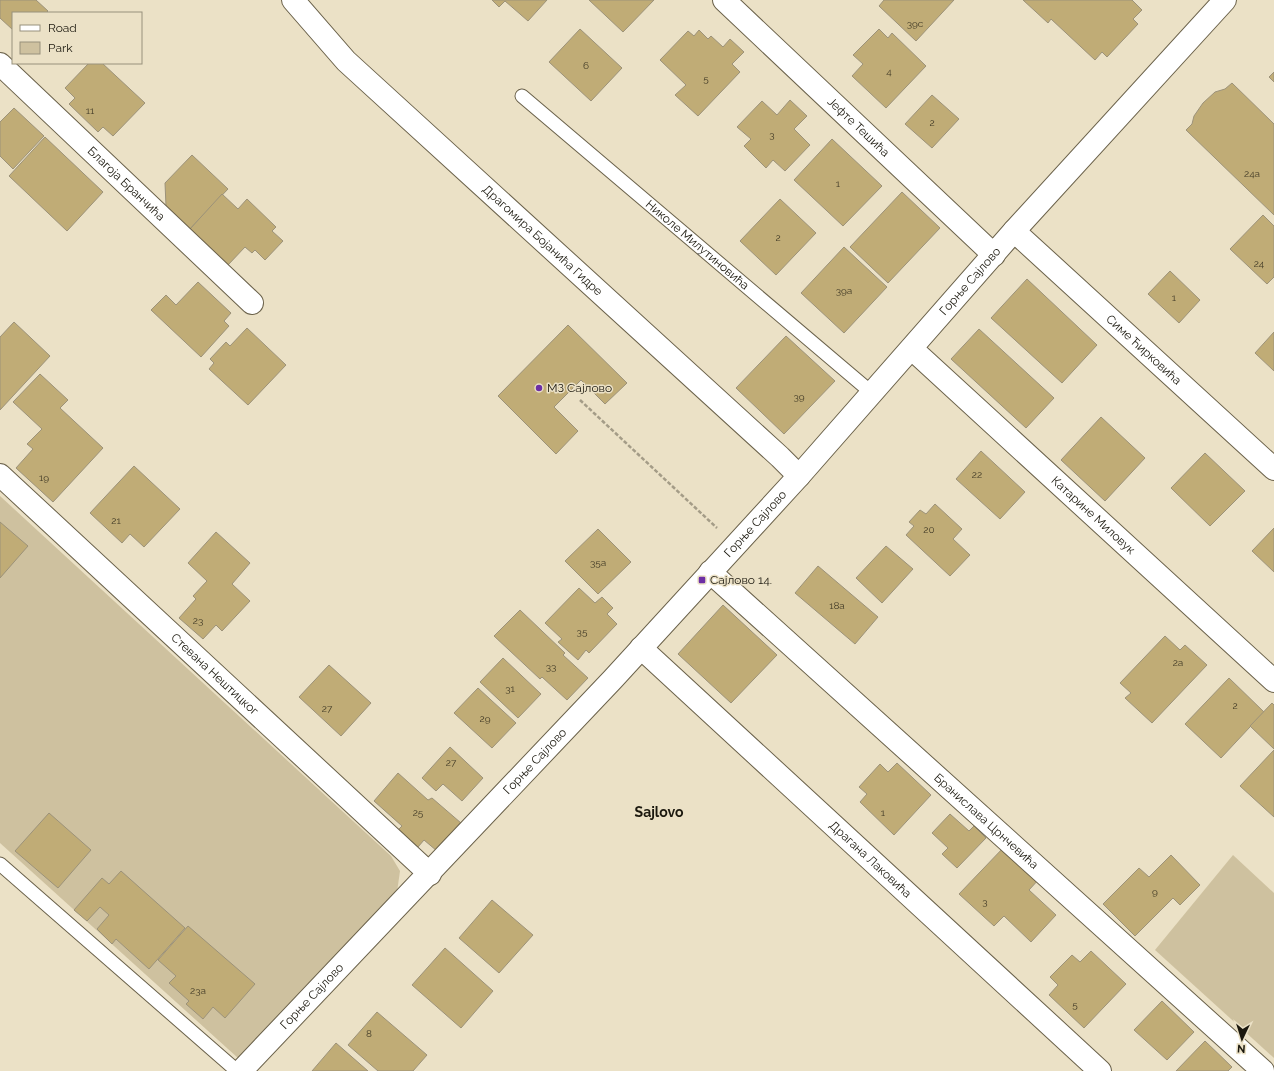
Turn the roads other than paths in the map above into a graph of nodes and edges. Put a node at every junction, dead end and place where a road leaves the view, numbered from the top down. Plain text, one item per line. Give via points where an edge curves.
1 (292, 0) edge
2 (724, 0) edge
3 (1213, 4) edge
4 (0, 64) edge
5 (522, 96) dead end
6 (1014, 231) junction
7 (994, 254) junction
8 (252, 304) dead end
9 (912, 349) junction
10 (872, 393) junction
11 (1274, 469) edge
12 (0, 475) edge
13 (799, 476) junction
14 (710, 572) junction
15 (641, 648) junction
16 (1274, 681) edge
17 (0, 864) edge
18 (430, 874) junction
19 (236, 1071) edge
20 (242, 1071) edge
21 (1100, 1071) edge
22 (1263, 1071) edge

1 - 13 street, Драгомира Бојанића Гидре via 346,61
2 - 7 street, Јефте Тешића
3 - 6 street, Горње Сајлово
4 - 8 street, Благоја Бранчића
5 - 10 lane, Николе Милутиновића
6 - 7 street, Горње Сајлово
6 - 11 street, Симе Ћирковића
7 - 9 street, Горње Сајлово
9 - 10 street, Горње Сајлово
9 - 16 street, Катарине Миловук
10 - 13 street, Горње Сајлово
12 - 18 street, Стевана Нештицког
13 - 14 street, Горње Сајлово
14 - 15 street, Горње Сајлово
14 - 22 street, Бранислава Црнчевића
15 - 18 street, Горње Сајлово
15 - 21 street, Драгана Лаковића
17 - 19 lane
18 - 20 street, Горње Сајлово

